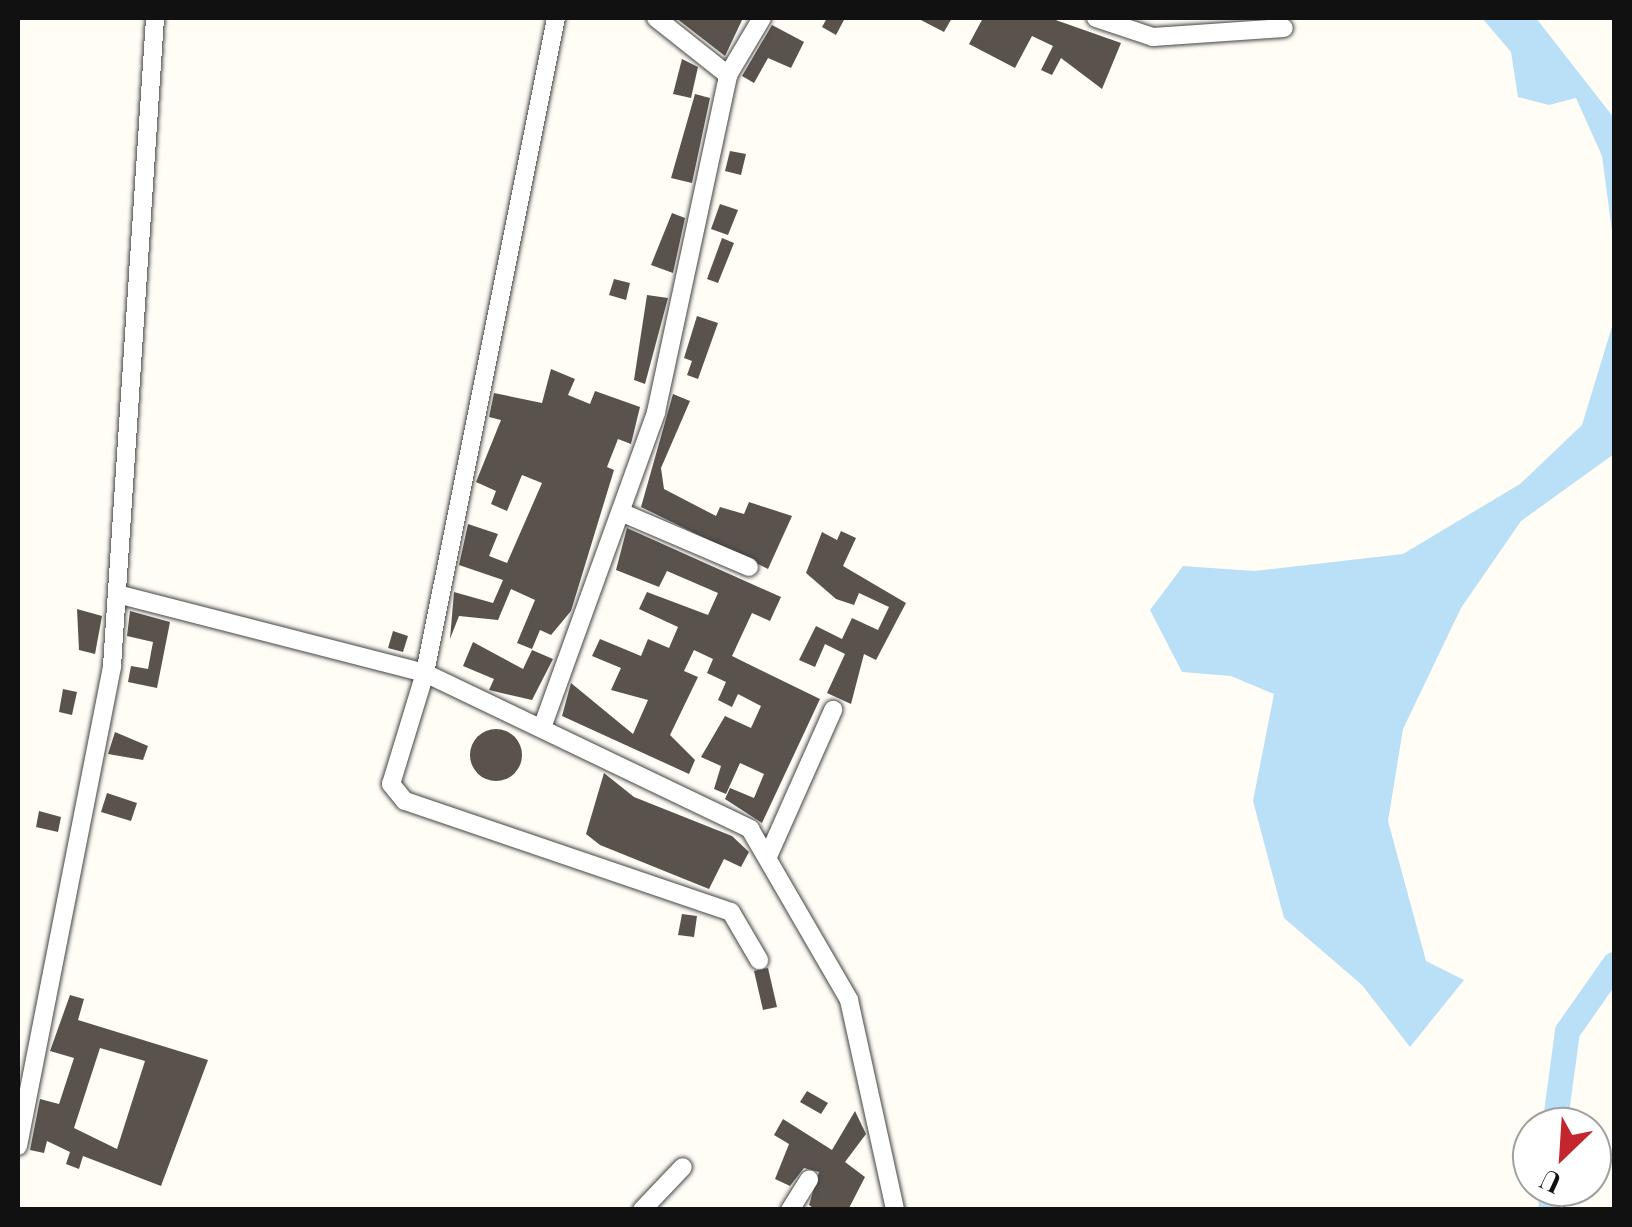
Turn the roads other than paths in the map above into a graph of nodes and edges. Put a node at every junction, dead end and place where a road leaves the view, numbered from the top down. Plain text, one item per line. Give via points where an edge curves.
1 (155, 18) edge
2 (556, 18) edge
3 (656, 18) edge
4 (762, 18) edge
5 (1096, 18) edge
6 (1284, 28) dead end
7 (728, 75) junction
8 (623, 513) junction
9 (749, 566) dead end
10 (117, 594) junction
11 (418, 671) junction
12 (833, 710) dead end
13 (543, 725) junction
14 (769, 854) junction
15 (759, 960) dead end
16 (18, 1146) edge
17 (683, 1167) dead end
18 (809, 1179) dead end
19 (642, 1210) edge
20 (790, 1210) edge
21 (895, 1210) edge

1 - 10 street
2 - 11 street
3 - 7 street
4 - 7 street
5 - 6 street via 1153,36
7 - 8 street via 683,312
8 - 9 street
8 - 13 street
10 - 11 street
10 - 16 street via 112,666
11 - 13 street
11 - 15 street via 392,774 396,796 731,912
12 - 14 street
13 - 14 street via 750,829
14 - 21 street via 856,1018
17 - 19 street
18 - 20 street

